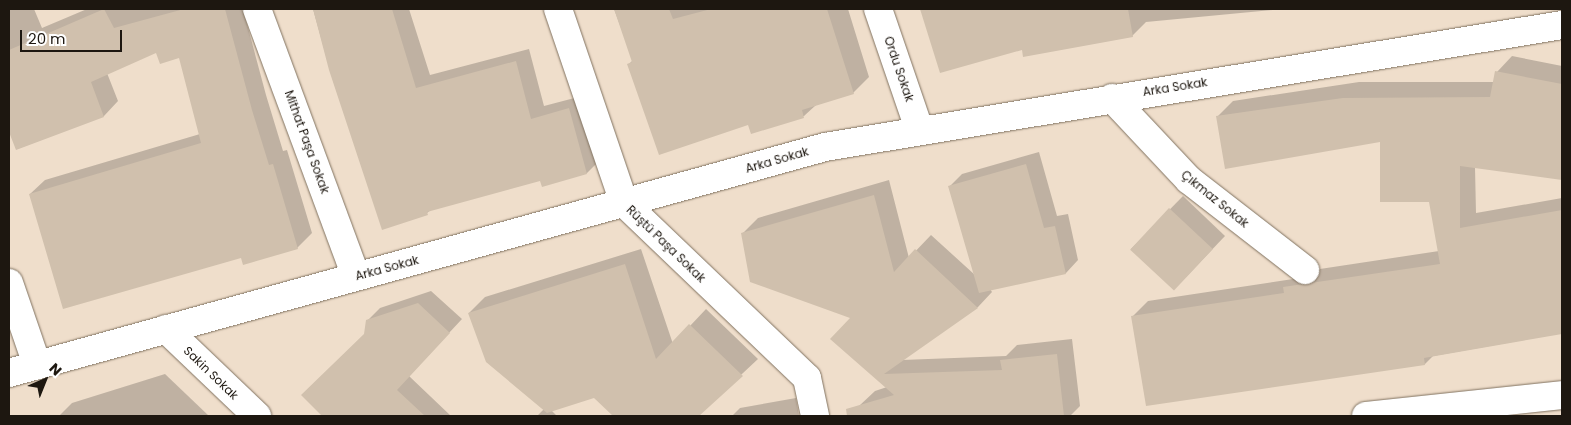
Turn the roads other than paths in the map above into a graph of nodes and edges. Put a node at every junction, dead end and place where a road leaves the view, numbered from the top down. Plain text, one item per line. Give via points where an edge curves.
1 (257, 9) edge
2 (558, 9) edge
3 (878, 9) edge
4 (1562, 25) edge
5 (1112, 98) junction
6 (919, 129) junction
7 (624, 203) junction
8 (1306, 270) dead end
9 (356, 276) junction
10 (9, 283) edge
11 (166, 329) junction
12 (38, 365) junction
13 (9, 373) edge
14 (1562, 395) edge
15 (257, 416) edge
16 (815, 416) edge
17 (1366, 416) edge

1 - 9 street, Mithat Paşa Sokak
2 - 7 street, Rüştü Paşa Sokak
3 - 6 street, Ordu Sokak
4 - 5 street, Arka Sokak
5 - 6 street, Arka Sokak
5 - 8 street, Çıkmaz Sokak via 1189,180
6 - 7 street, Arka Sokak via 825,147
7 - 9 street, Arka Sokak
7 - 16 street, Rüştü Paşa Sokak via 806,378
9 - 11 street, Arka Sokak
10 - 12 street
11 - 12 street, Arka Sokak
11 - 15 street, Sakin Sokak
12 - 13 street, Arka Sokak
14 - 17 street

